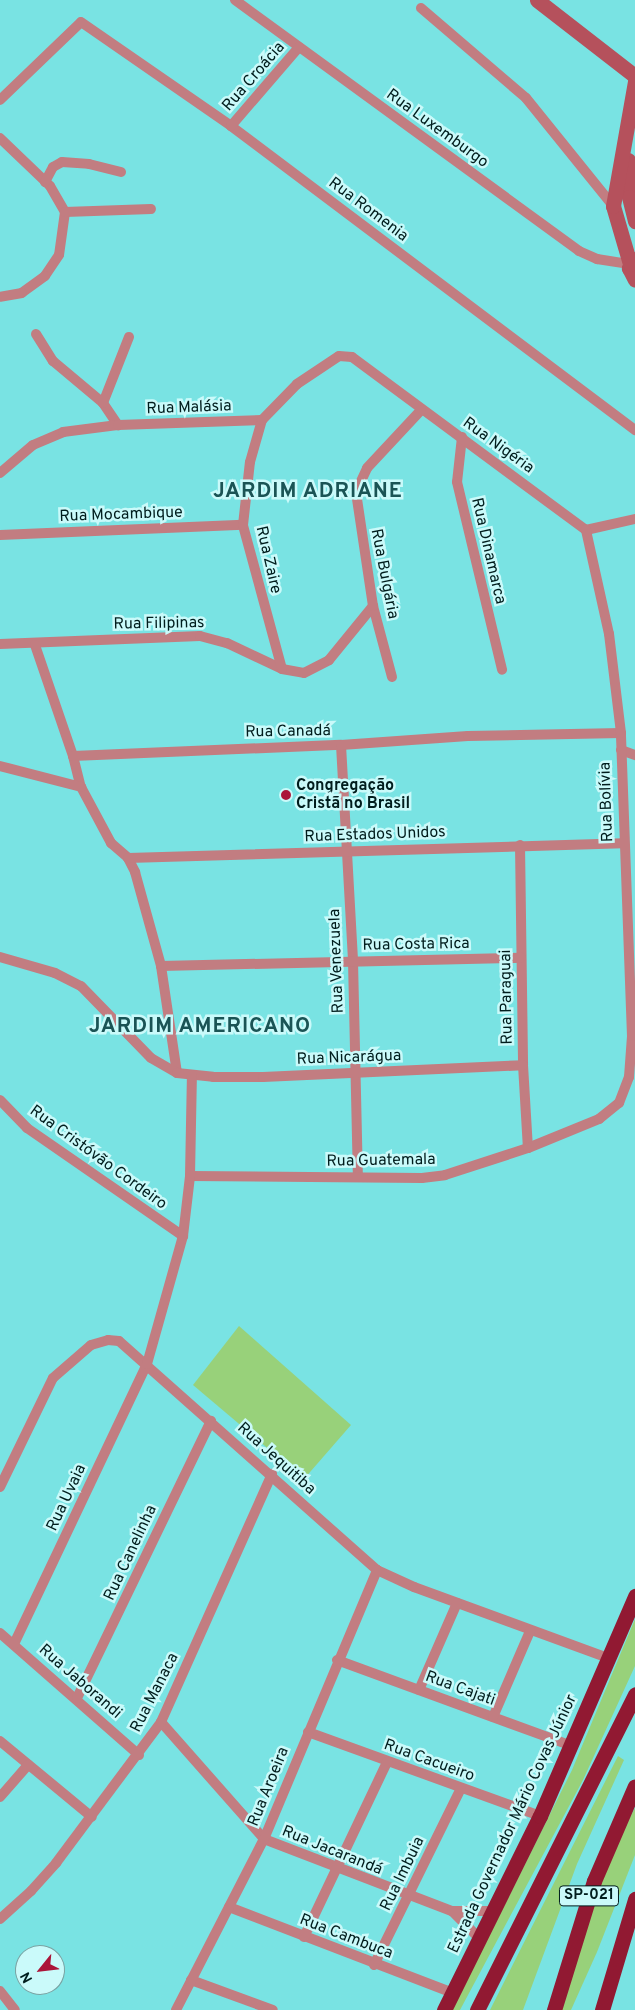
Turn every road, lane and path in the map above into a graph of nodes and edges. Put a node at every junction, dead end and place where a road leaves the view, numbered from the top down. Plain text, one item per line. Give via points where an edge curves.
1 (235, 0) edge
2 (537, 0) edge
3 (421, 8) dead end
4 (299, 47) junction
5 (635, 76) edge
6 (635, 81) edge
7 (0, 100) edge
8 (231, 126) junction
9 (626, 126) junction
10 (0, 138) edge
11 (121, 172) dead end
12 (45, 182) junction
13 (614, 206) junction
14 (151, 209) dead end
15 (65, 212) junction
16 (635, 221) edge
17 (634, 273) edge
18 (0, 297) edge
19 (36, 334) dead end
20 (129, 337) dead end
21 (103, 403) junction
22 (421, 410) junction
23 (262, 420) junction
24 (118, 425) junction
25 (635, 430) edge
26 (462, 437) junction
27 (0, 473) edge
28 (635, 519) edge
29 (243, 525) junction
30 (586, 530) junction
31 (0, 535) edge
32 (373, 606) junction
33 (0, 644) edge
34 (35, 645) junction
35 (282, 669) junction
36 (502, 670) dead end
37 (392, 677) dead end
38 (621, 733) junction
39 (341, 745) junction
40 (621, 750) junction
41 (635, 755) edge
42 (74, 756) junction
43 (0, 766) edge
44 (81, 787) junction
45 (623, 842) junction
46 (520, 844) junction
47 (347, 850) junction
48 (128, 858) junction
49 (631, 930) edge
50 (0, 957) edge
51 (521, 958) junction
52 (353, 961) junction
53 (161, 966) junction
54 (523, 1065) junction
55 (177, 1073) junction
56 (356, 1074) junction
57 (192, 1075) junction
58 (630, 1077) joint
59 (0, 1100) edge
60 (528, 1148) junction
61 (190, 1176) junction
62 (358, 1176) junction
63 (183, 1236) junction
64 (147, 1364) junction
65 (211, 1420) junction
66 (272, 1474) junction
67 (0, 1487) edge
68 (376, 1570) junction
69 (635, 1596) edge
70 (457, 1603) junction
71 (530, 1631) junction
72 (0, 1633) edge
73 (14, 1644) junction
74 (608, 1658) junction
75 (337, 1660) junction
76 (419, 1690) junction
77 (635, 1694) edge
78 (77, 1698) junction
79 (494, 1717) junction
80 (161, 1722) junction
81 (308, 1732) junction
82 (0, 1742) edge
83 (572, 1746) junction
84 (139, 1755) junction
85 (387, 1762) junction
86 (28, 1765) junction
87 (635, 1786) edge
88 (461, 1788) junction
89 (0, 1797) edge
90 (540, 1816) junction
91 (92, 1818) junction
92 (264, 1839) junction
93 (337, 1870) junction
94 (410, 1897) junction
95 (635, 1899) edge
96 (229, 1907) junction
97 (493, 1911) junction
98 (452, 1912) junction
99 (0, 1919) edge
100 (304, 1937) junction
101 (479, 1938) junction
102 (374, 1965) junction
103 (191, 1980) junction
104 (0, 1991) edge
105 (453, 1993) junction
106 (267, 2009) edge
107 (15, 2010) edge
108 (176, 2010) edge
109 (444, 2010) edge
110 (477, 2010) edge
111 (554, 2010) edge
112 (602, 2010) edge

1 - 4 street, Rua Luxemburgo
2 - 5 main road
3 - 13 street via 526,98
4 - 8 street, Rua Croácia
4 - 17 street, Rua Luxemburgo via 579,251
6 - 9 main road
7 - 8 street, Rua Romenia via 78,23 132,56
8 - 25 street, Rua Romenia
9 - 13 main road
9 - 16 main road via 630,197
10 - 12 street
11 - 12 street via 62,162 53,167
12 - 15 street
13 - 17 main road
14 - 15 street
15 - 18 street via 59,255 44,276 22,293
19 - 21 street via 53,361
20 - 21 street
21 - 24 street
22 - 23 street, Rua Nigéria via 352,357 339,356 316,369
22 - 26 street, Rua Nigéria
22 - 32 street, Rua Bulgária via 367,468 356,492
23 - 24 street, Rua Malásia
23 - 29 street, Rua Zaire via 250,462
24 - 27 street, Rua Malásia via 53,435 33,445
26 - 30 street, Rua Nigéria
26 - 36 street, Rua Dinamarca via 457,482
28 - 30 street
29 - 31 street, Rua Mocambique
29 - 35 street, Rua Zaire
30 - 38 street, Rua Bolívia via 615,668
32 - 35 street, Rua Filipinas via 321,667 304,673
32 - 37 street, Rua Bulgária
33 - 34 street, Rua Filipinas
34 - 35 street, Rua Filipinas via 200,636 227,643
34 - 42 street
38 - 39 street, Rua Canadá via 468,736
38 - 40 street, Rua Bolívia
39 - 42 street, Rua Canadá
39 - 47 street, Rua Venezuela
40 - 41 street
40 - 45 street, Rua Bolívia
42 - 44 street
43 - 44 street
44 - 48 street via 111,843
45 - 46 street, Rua Estados Unidos
45 - 49 street, Rua Bolívia
46 - 47 street, Rua Estados Unidos
46 - 51 street, Rua Paraguai
47 - 48 street, Rua Estados Unidos
47 - 52 street, Rua Venezuela
48 - 53 street
49 - 58 street, Rua Bolívia
50 - 55 street via 55,973 81,986 151,1058
51 - 52 street, Rua Costa Rica
51 - 54 street, Rua Paraguai
52 - 53 street, Rua Costa Rica
52 - 56 street, Rua Venezuela
53 - 55 street
54 - 56 street, Rua Nicarágua
54 - 60 street, Rua Paraguai
55 - 57 street, Rua Nicarágua
56 - 57 street, Rua Nicarágua
56 - 62 street, Rua Venezuela
57 - 61 street, Rua Uvaia
58 - 60 street, Rua Guatemala via 624,1094 612,1111 599,1120
59 - 63 street, Rua Cristóvão Cordeiro via 27,1128
60 - 62 street, Rua Guatemala via 445,1175 422,1178
61 - 62 street, Rua Guatemala
61 - 63 street, Rua Uvaia
63 - 64 street, Rua Uvaia
64 - 65 street, Rua Jequitiba
64 - 67 street, Rua Jequitiba via 119,1341 100,1341 83,1351 46,1388
64 - 73 street, Rua Uvaia
65 - 66 street, Rua Jequitiba
65 - 78 street, Rua Canelinha
66 - 68 street, Rua Jequitiba
66 - 80 street, Rua Manaca
68 - 70 street, Rua Jequitiba
68 - 75 street, Rua Aroeira
69 - 74 highway, Estrada Governador Mário Covas Júnior
70 - 71 street, Rua Jequitiba
70 - 76 street
71 - 74 street, Rua Jequitiba
71 - 79 street
72 - 73 street, Rua Jaborandi
73 - 78 street, Rua Jaborandi
74 - 83 highway, Estrada Governador Mário Covas Júnior
75 - 76 street, Rua Cajati
75 - 81 street, Rua Aroeira
76 - 79 street, Rua Cajati
77 - 110 highway
78 - 84 street, Rua Jaborandi
79 - 83 street, Rua Cajati
80 - 84 street, Rua Manaca
80 - 92 street, Rua Jacarandá
81 - 85 street, Rua Cacueiro
81 - 92 street, Rua Aroeira
82 - 86 street
83 - 90 highway, Estrada Governador Mário Covas Júnior
84 - 91 street, Rua Manaca
85 - 88 street, Rua Cacueiro
85 - 93 street
86 - 89 street
86 - 91 street
87 - 111 highway, SP-021 via 594,1882
88 - 90 street, Rua Cacueiro
88 - 94 street, Rua Imbuia
90 - 97 highway, Estrada Governador Mário Covas Júnior
91 - 99 street, Rua Manaca via 31,1891
92 - 93 street, Rua Jacarandá
92 - 96 street, Rua Aroeira
93 - 94 street, Rua Jacarandá
93 - 100 street
94 - 98 street, Rua Jacarandá
94 - 102 street, Rua Imbuia
95 - 112 highway, SP-021
96 - 100 street, Rua Cambuca
96 - 103 street, Rua Aroeira
97 - 98 street, Rua Jacarandá
97 - 101 highway, Estrada Governador Mário Covas Júnior
98 - 101 street, Rua Jacarandá
100 - 102 street, Rua Cambuca
101 - 105 highway, Estrada Governador Mário Covas Júnior
102 - 105 street, Rua Cambuca
103 - 106 street
103 - 108 street, Rua Aroeira
104 - 107 street
105 - 109 highway, Estrada Governador Mário Covas Júnior

